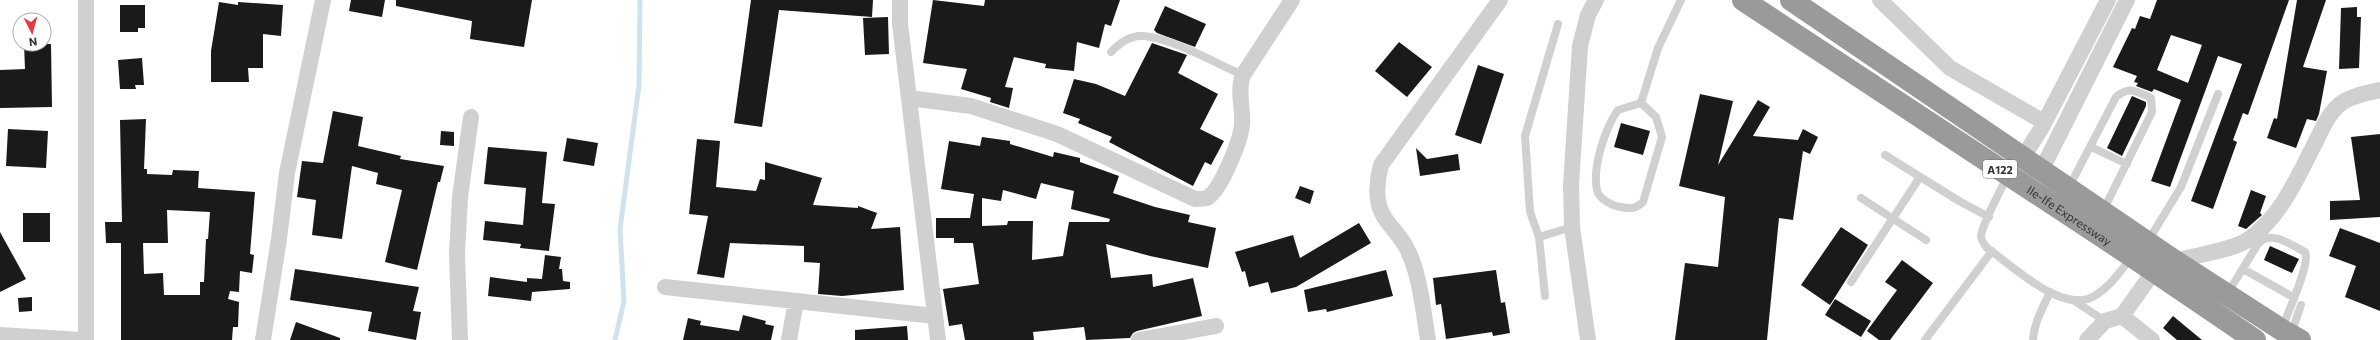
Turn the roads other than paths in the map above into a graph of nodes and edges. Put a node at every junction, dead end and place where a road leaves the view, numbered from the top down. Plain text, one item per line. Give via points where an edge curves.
1 (86, 0) edge
2 (323, 0) edge
3 (900, 0) edge
4 (1292, 0) edge
5 (1500, 0) edge
6 (1596, 0) edge
7 (1681, 0) edge
8 (1743, 0) edge
9 (1791, 0) edge
10 (1880, 0) edge
11 (2108, 0) edge
12 (2127, 0) edge
13 (1558, 24) dead end
14 (1111, 52) dead end
15 (1243, 75) junction
16 (2380, 90) edge
17 (2218, 94) dead end
18 (909, 98) junction
19 (1641, 103) junction
20 (471, 118) dead end
21 (2044, 122) junction
22 (2092, 147) junction
23 (1885, 155) dead end
24 (2023, 157) junction
25 (2127, 164) junction
26 (2042, 169) junction
27 (2008, 175) junction
28 (1920, 177) junction
29 (2068, 188) junction
30 (1861, 198) dead end
31 (2104, 211) junction
32 (1989, 217) junction
33 (1893, 218) junction
34 (1572, 227) junction
35 (1539, 237) junction
36 (1926, 240) dead end
37 (2140, 249) junction
38 (1992, 251) junction
39 (2175, 261) junction
40 (2243, 269) junction
41 (2154, 271) junction
42 (1851, 282) dead end
43 (665, 287) dead end
44 (2050, 292) junction
45 (2226, 294) junction
46 (1545, 296) dead end
47 (2293, 297) junction
48 (2073, 300) junction
49 (796, 301) junction
50 (2301, 305) dead end
51 (935, 316) junction
52 (2122, 316) junction
53 (2105, 321) junction
54 (1216, 326) dead end
55 (0, 335) edge
56 (2291, 335) edge
57 (82, 340) edge
58 (86, 340) edge
59 (262, 340) edge
60 (460, 340) edge
61 (789, 340) edge
62 (938, 340) edge
63 (1139, 340) edge
64 (1428, 340) edge
65 (1588, 340) edge
66 (1925, 340) edge
67 (2034, 340) edge
68 (2087, 340) edge
69 (2152, 340) edge
70 (2255, 340) edge

1 - 58 street
2 - 59 street via 286,173 279,239
3 - 18 street via 900,24
4 - 15 street
5 - 64 street via 1381,165 1378,175 1382,214 1402,238 1410,253 1418,281
6 - 34 street via 1588,15 1580,46 1571,185
7 - 19 lane via 1658,48
8 - 27 highway, Ile-Ife Expressway / A122
9 - 24 highway, Ile-Ife Expressway / A122
10 - 21 street via 1950,68
11 - 21 street
12 - 26 street
13 - 35 lane via 1525,136 1530,212
14 - 15 lane via 1123,40 1142,36 1165,41
15 - 18 street via 1240,82 1242,125 1236,151 1214,190 1206,198 1194,199 1058,134 971,106
16 - 39 street via 2358,95 2342,103 2328,116 2285,201 2267,223 2251,237 2223,250
17 - 37 lane via 2181,187
18 - 51 street
19 - 19 lane via 1618,110 1606,131 1600,153 1597,191 1606,201 1631,209 1643,202 1662,137 1656,117
20 - 60 street via 460,197 457,254
21 - 24 street via 2042,130
22 - 25 lane
22 - 25 lane via 2120,93 2134,90 2151,98 2152,112
22 - 29 lane
23 - 28 lane
24 - 26 highway, Ile-Ife Expressway / A122
25 - 31 lane
26 - 29 highway, Ile-Ife Expressway / A122
27 - 32 lane
27 - 37 highway, Ile-Ife Expressway / A122
28 - 32 lane
28 - 33 lane
29 - 31 highway, Ile-Ife Expressway / A122
30 - 33 lane
31 - 37 highway, Ile-Ife Expressway / A122
32 - 38 lane via 1981,236 1987,248
33 - 36 lane
33 - 42 lane
34 - 35 lane
34 - 65 street
35 - 46 lane
37 - 39 highway, Ile-Ife Expressway / A122
37 - 41 highway, Ile-Ife Expressway / A122
37 - 48 lane via 2095,296
38 - 44 lane
38 - 66 lane
39 - 45 highway, Ile-Ife Expressway / A122
40 - 45 lane
40 - 47 lane
40 - 47 lane via 2258,244 2268,237 2305,252 2307,263
41 - 52 street
41 - 70 highway, Ile-Ife Expressway / A122
43 - 49 street
44 - 48 lane
44 - 67 lane via 2038,317
45 - 56 highway, Ile-Ife Expressway / A122
47 - 56 lane
48 - 53 lane
49 - 51 street
49 - 61 street
50 - 56 lane
51 - 62 street
52 - 53 street
52 - 69 street
53 - 68 street
54 - 63 street
55 - 57 street

